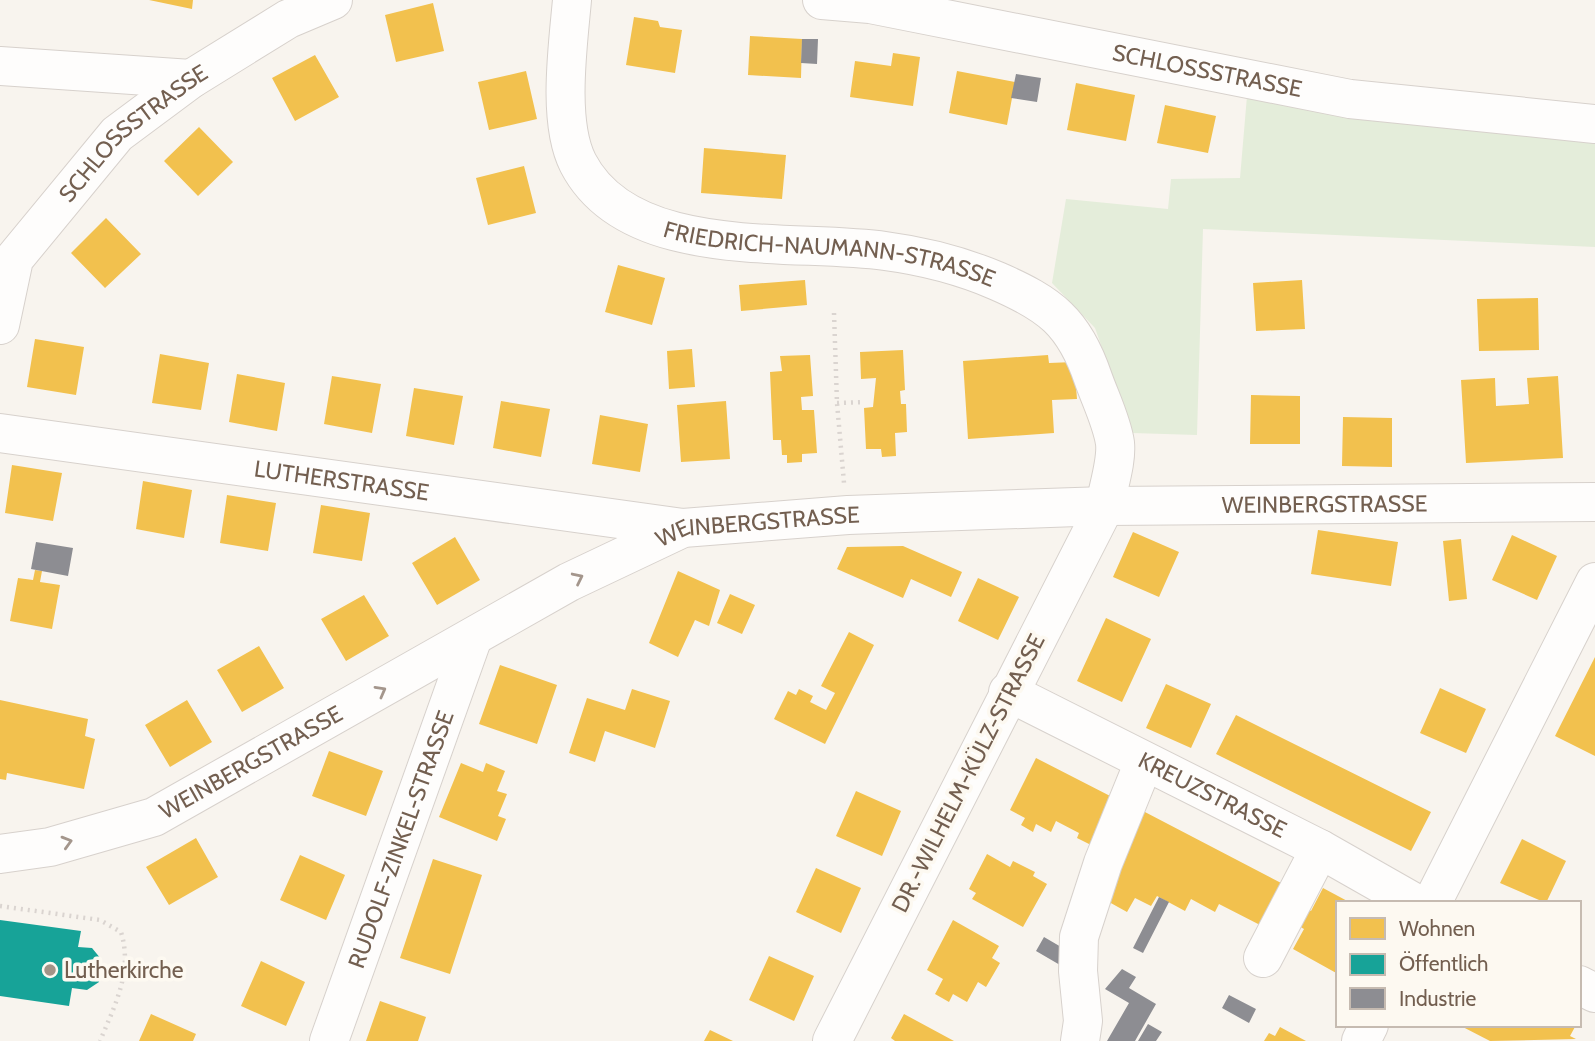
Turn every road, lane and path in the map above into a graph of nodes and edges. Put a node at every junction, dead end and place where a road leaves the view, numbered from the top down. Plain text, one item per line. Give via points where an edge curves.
1 (333, 0) edge
2 (572, 0) edge
3 (822, 0) edge
4 (0, 66) edge
5 (84, 74) junction
6 (191, 79) junction
7 (1595, 124) edge
8 (117, 134) junction
9 (834, 313) dead end
10 (0, 325) edge
11 (864, 402) dead end
12 (837, 403) junction
13 (0, 433) edge
14 (844, 476) dead end
15 (1595, 502) edge
16 (1104, 506) junction
17 (683, 528) junction
18 (1595, 582) edge
19 (473, 637) junction
20 (1009, 692) junction
21 (1144, 762) junction
22 (1320, 849) junction
23 (0, 854) edge
24 (1411, 901) edge
25 (1433, 901) edge
26 (0, 906) edge
27 (1263, 958) dead end
28 (100, 1041) edge
29 (329, 1041) edge
30 (832, 1041) edge
31 (1080, 1041) edge

1 - 6 street, SCHLOSSSTRASSE via 288,19
2 - 16 street, FRIEDRICH-NAUMANN-STRASSE via 565,81 569,126 577,162 618,209 650,225 704,236 886,251 968,269 1039,299 1082,344 1115,444
3 - 7 street, SCHLOSSSTRASSE via 870,4 1350,99
4 - 5 street
5 - 6 street
5 - 8 street
6 - 8 street, SCHLOSSSTRASSE
8 - 10 street, SCHLOSSSTRASSE via 14,258
9 - 12 path
11 - 12 path
12 - 14 path
13 - 17 street, LUTHERSTRASSE
15 - 16 street, WEINBERGSTRASSE
16 - 17 street, WEINBERGSTRASSE
16 - 20 street, DR.-WILHELM-KÜLZ-STRASSE
19 -> 17 street, WEINBERGSTRASSE via 569,582
18 - 25 street
23 -> 19 street, WEINBERGSTRASSE via 50,847 154,817
19 - 29 street, RUDOLF-ZINKEL-STRASSE
20 - 21 street, KREUZSTRASSE
20 - 30 street, DR.-WILHELM-KÜLZ-STRASSE
21 - 22 street, KREUZSTRASSE
21 - 31 street via 1079,937
22 - 24 street, KREUZSTRASSE
22 - 27 street
26 - 28 path via 100,920 121,932 127,950 123,986

